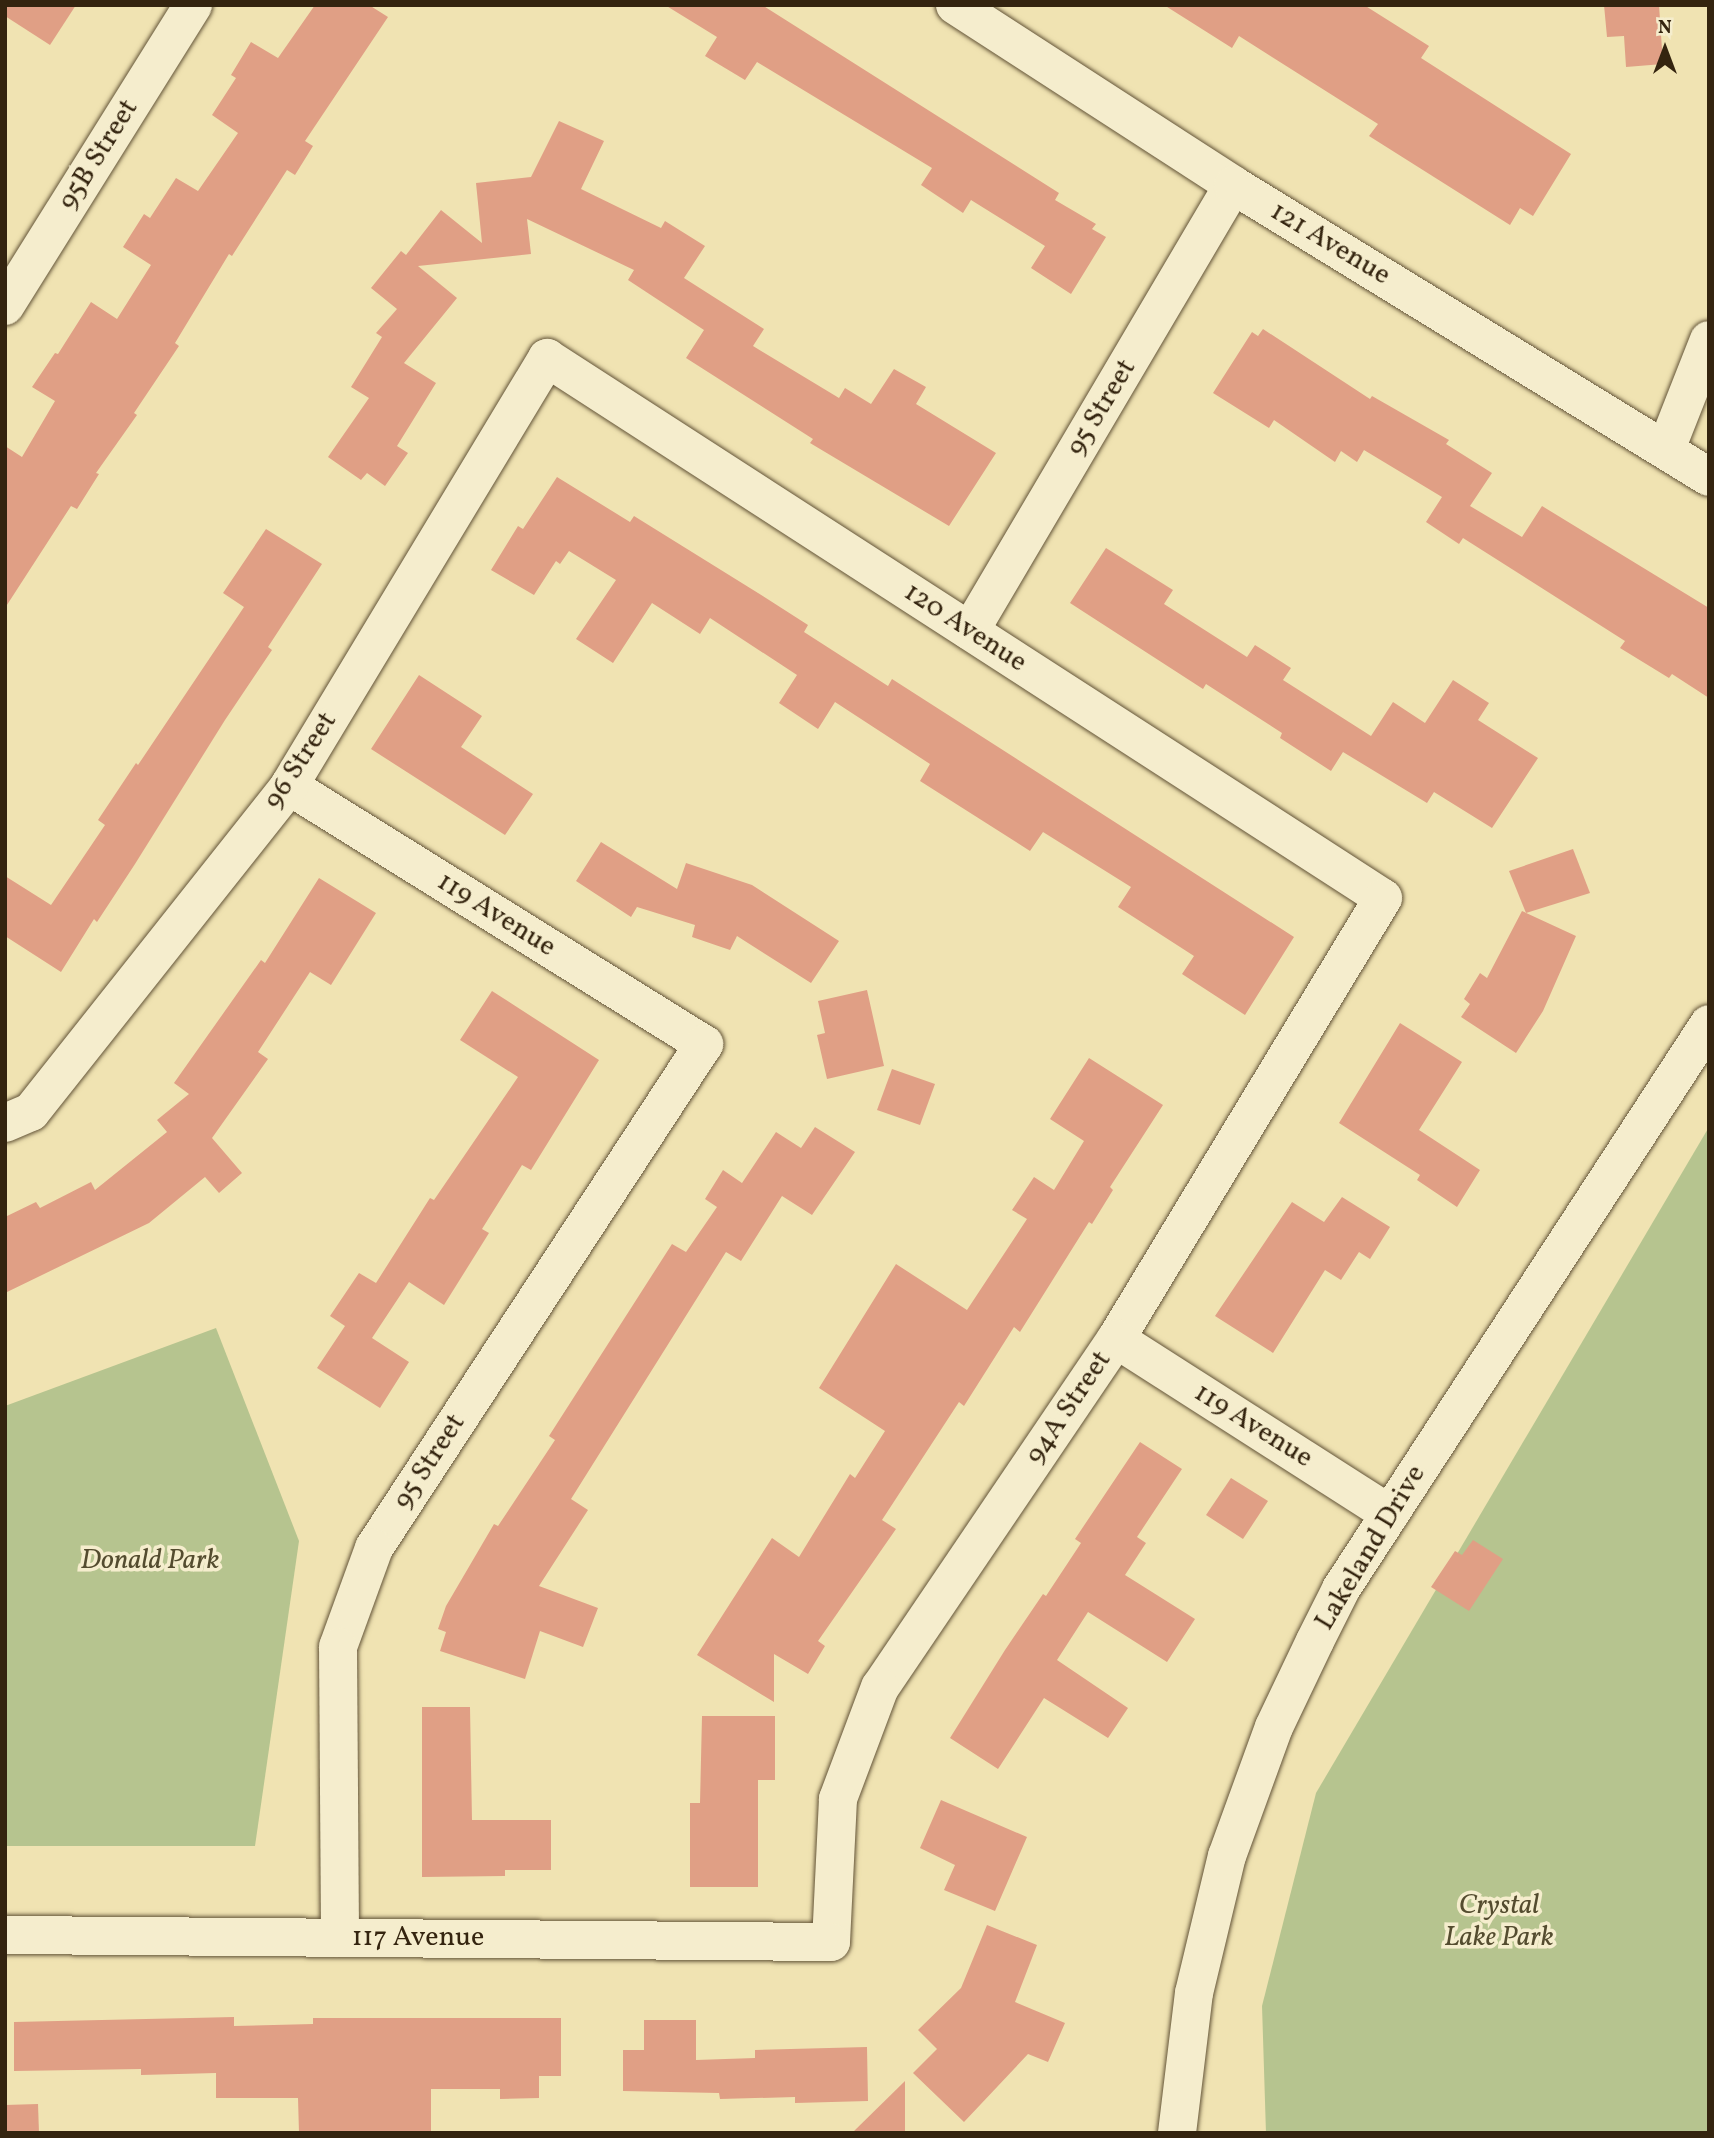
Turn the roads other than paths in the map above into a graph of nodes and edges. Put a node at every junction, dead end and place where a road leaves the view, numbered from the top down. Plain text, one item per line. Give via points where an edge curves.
1 (193, 5) edge
2 (955, 5) edge
3 (1233, 185) junction
4 (5, 306) edge
5 (1709, 340) edge
6 (547, 358) joint
7 (1665, 449) junction
8 (1709, 477) edge
9 (970, 631) junction
10 (289, 786) junction
11 (1383, 898) joint
12 (1709, 1024) edge
13 (704, 1044) joint
14 (5, 1123) edge
15 (1116, 1339) junction
16 (1390, 1514) junction
17 (5, 1935) edge
18 (340, 1938) junction
19 (831, 1942) joint
20 (1177, 2133) edge

1 - 4 street, 95B Street
2 - 3 street, 121 Avenue
3 - 7 street, 121 Avenue
3 - 9 street, 95 Street
5 - 7 street
6 - 9 street, 120 Avenue
6 - 10 street, 96 Street
7 - 8 street, 121 Avenue
9 - 11 street, 120 Avenue
10 - 13 street, 119 Avenue
10 - 14 street, 96 Street via 31,1112
11 - 15 street, 94A Street
12 - 16 street, Lakeland Drive
13 - 18 street, 95 Street via 374,1548 338,1647
15 - 16 street, 119 Avenue
15 - 19 street, 94A Street via 880,1687 838,1800
16 - 20 street, Lakeland Drive via 1341,1589 1274,1727 1244,1804 1194,1993
17 - 18 street, 117 Avenue
18 - 19 street, 117 Avenue

